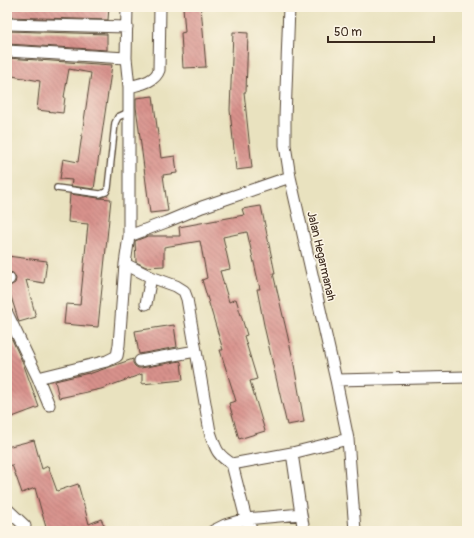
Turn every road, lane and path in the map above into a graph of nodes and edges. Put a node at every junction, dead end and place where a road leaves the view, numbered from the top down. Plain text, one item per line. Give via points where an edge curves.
1 (127, 7) edge
2 (160, 7) edge
3 (289, 7) edge
4 (7, 24) edge
5 (127, 27) junction
6 (7, 51) edge
7 (126, 58) junction
8 (129, 86) junction
9 (129, 112) junction
10 (290, 177) junction
11 (57, 188) dead end
12 (129, 236) junction
13 (125, 264) junction
14 (151, 277) junction
15 (146, 304) dead end
16 (7, 312) edge
17 (196, 351) junction
18 (140, 361) dead end
19 (467, 377) edge
20 (38, 378) junction
21 (336, 380) junction
22 (49, 405) dead end
23 (348, 439) junction
24 (292, 453) junction
25 (232, 464) junction
26 (7, 509) edge
27 (301, 514) junction
28 (246, 519) junction
29 (25, 526) dead end
30 (213, 531) edge
31 (252, 531) edge
32 (304, 531) edge
33 (354, 531) edge

1 - 5 street
2 - 8 street via 157,74 148,82
3 - 10 street, Jalan Hegarmanah via 285,146
4 - 5 street
5 - 7 street
6 - 7 street
7 - 8 street
8 - 9 street
9 - 11 lane via 118,118 115,123 106,192 100,194
9 - 12 street
10 - 12 street via 202,207
10 - 21 street, Jalan Hegarmanah
12 - 13 street
13 - 14 street
13 - 20 street via 117,356 108,361
14 - 15 street
14 - 17 street via 184,291
16 - 20 street
17 - 18 street
17 - 25 street via 210,432 217,451
19 - 21 street
20 - 22 street
21 - 23 street, Jalan Hegarmanah
23 - 24 street
23 - 33 street, Jalan Hegarmanah
24 - 25 street
24 - 27 street
25 - 28 street
26 - 29 street
27 - 28 street
27 - 32 street
28 - 30 street
28 - 31 street

